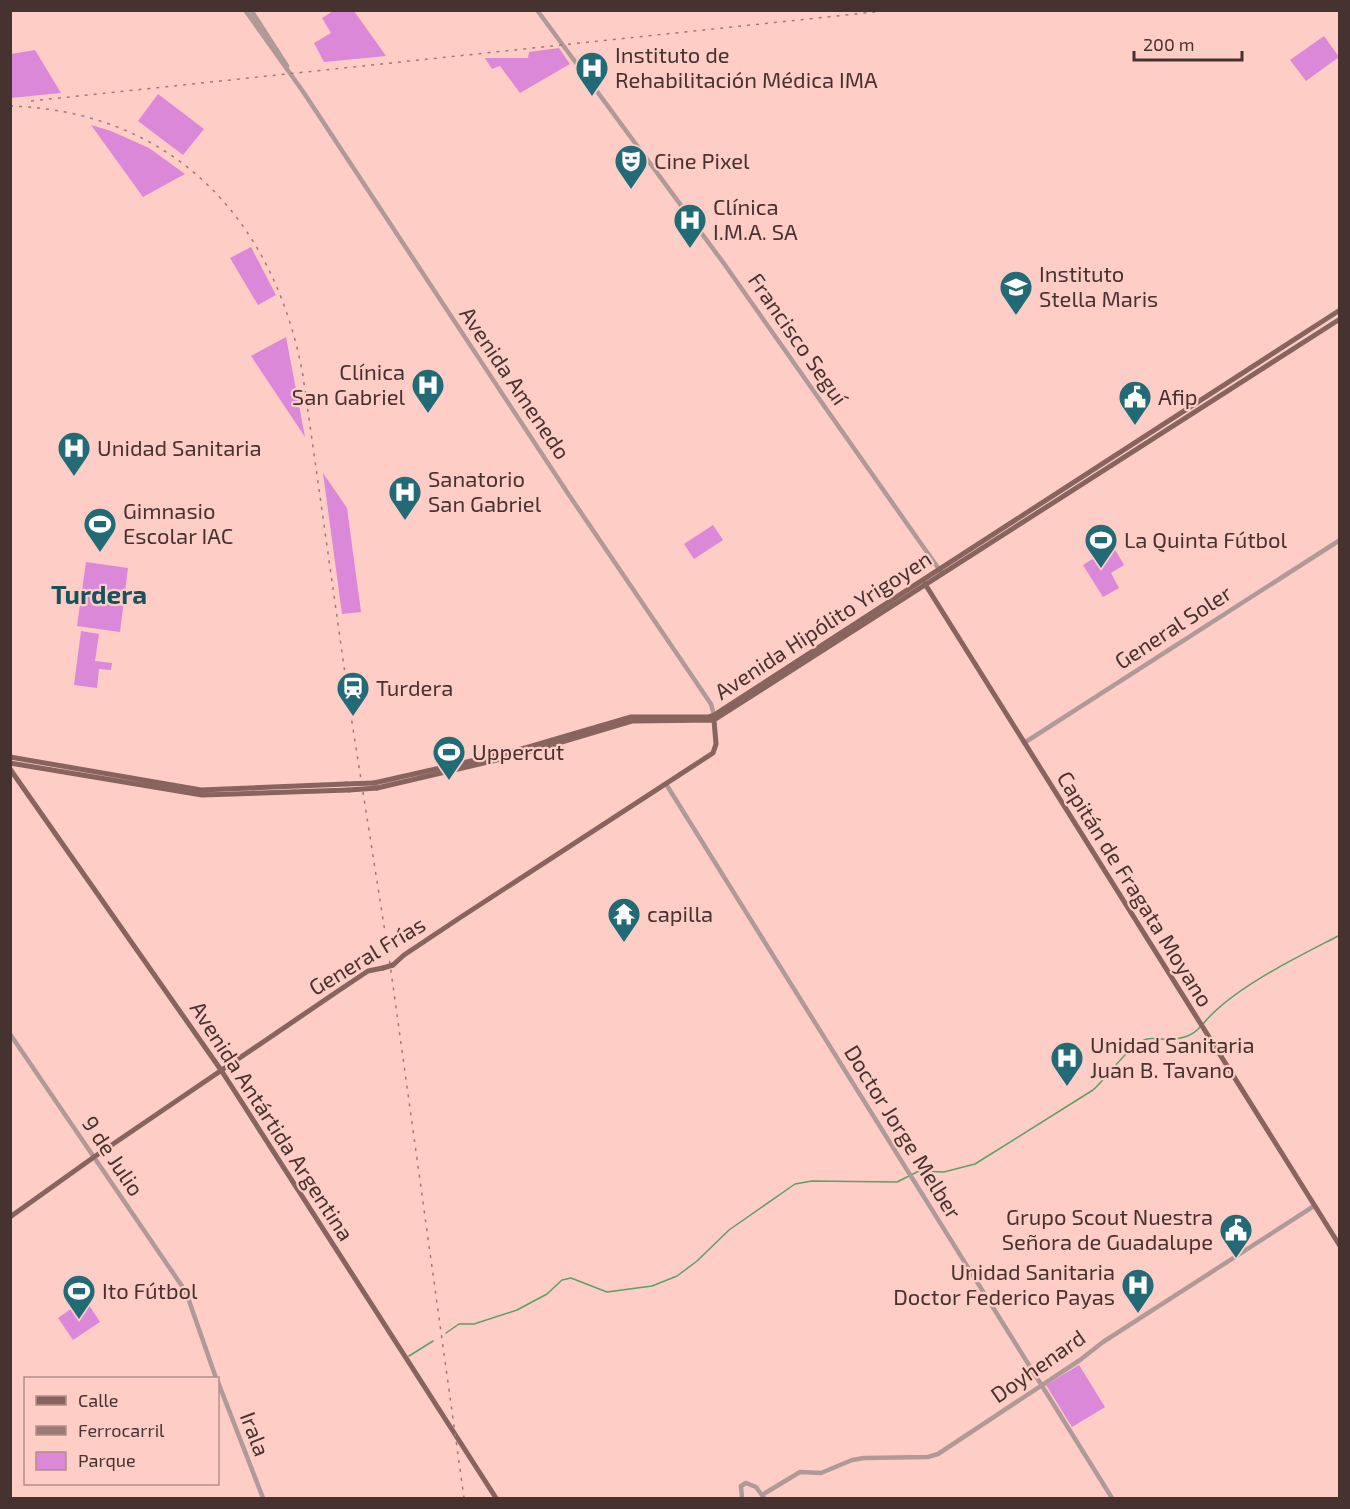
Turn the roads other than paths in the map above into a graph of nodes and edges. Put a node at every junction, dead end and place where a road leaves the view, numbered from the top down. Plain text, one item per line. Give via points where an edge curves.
1 (245, 10) edge
2 (250, 10) edge
3 (537, 10) edge
4 (287, 69) junction
5 (1340, 310) edge
6 (1340, 319) edge
7 (1340, 540) edge
8 (941, 571) junction
9 (924, 582) junction
10 (714, 718) junction
11 (1024, 743) junction
12 (10, 757) edge
13 (10, 763) edge
14 (10, 769) edge
15 (666, 784) junction
16 (347, 787) junction
17 (10, 1034) edge
18 (222, 1070) junction
19 (94, 1157) junction
20 (1314, 1206) junction
21 (10, 1217) edge
22 (1340, 1246) edge
23 (188, 1297) joint
24 (216, 1377) edge
25 (219, 1385) edge
26 (1042, 1385) junction
27 (763, 1497) edge
28 (263, 1498) edge
29 (496, 1498) edge
30 (742, 1498) edge
31 (1112, 1498) edge

1 - 4 street, Avenida Amenedo
2 - 4 street, Avenida Amenedo
3 - 8 street, Francisco Seguí via 725,265
4 - 10 street, Avenida Amenedo via 711,704
5 - 8 main road, Avenida Hipólito Yrigoyen
6 - 8 main road, Avenida Hipólito Yrigoyen
7 - 11 street, General Soler
8 - 9 main road, Avenida Hipólito Yrigoyen
9 - 10 main road, Avenida Hipólito Yrigoyen
9 - 11 main road, Capitán de Fragata Moyano
10 - 15 main road, General Frías via 713,753
10 - 16 main road, Avenida Hipólito Yrigoyen, bridge via 631,717 376,786
11 - 20 main road, Capitán de Fragata Moyano
12 - 16 main road, Avenida Hipólito Yrigoyen via 201,790
13 - 16 main road, Avenida Hipólito Yrigoyen via 202,795
14 - 18 main road, Avenida Antártida Argentina
15 - 18 main road, General Frías, bridge via 393,965 368,971
15 - 26 street, Doctor Jorge Melber
17 - 19 street, 9 de Julio
18 - 19 main road, General Frías
18 - 29 main road, Avenida Antártida Argentina
19 - 21 main road, General Frías
19 - 23 street, 9 de Julio
20 - 22 main road, Capitán de Fragata Moyano
20 - 26 street, Doyhenard
23 - 24 street, Irala
25 - 28 street, Irala
26 - 27 street, Doyhenard via 938,1454 864,1458 821,1473 800,1472
26 - 31 street, Doctor Jorge Melber
27 - 30 street via 756,1487 746,1483 740,1490

